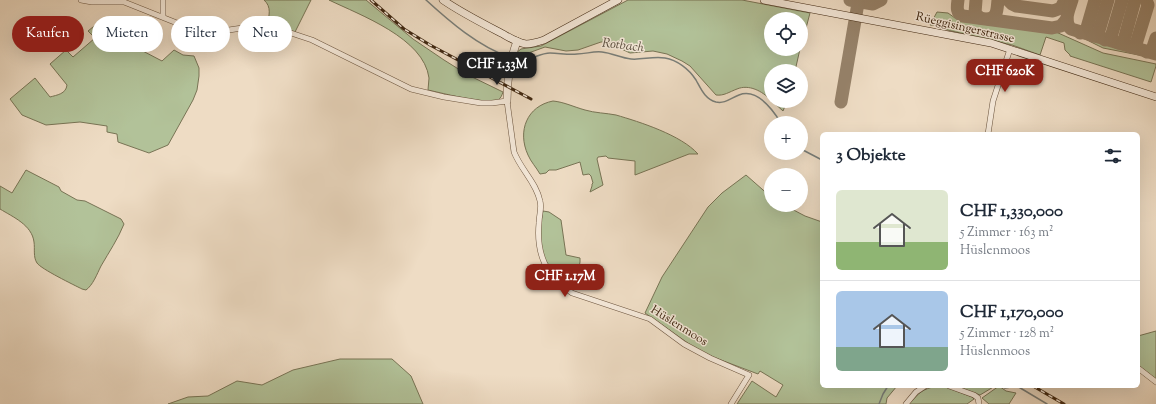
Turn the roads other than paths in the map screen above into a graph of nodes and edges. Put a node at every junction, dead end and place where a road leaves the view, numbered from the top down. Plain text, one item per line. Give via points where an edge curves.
1 (81, 0) edge
2 (163, 0) edge
3 (443, 0) edge
4 (618, 0) edge
5 (764, 0) edge
6 (163, 16) junction
7 (517, 42) junction
8 (1010, 49) junction
9 (1156, 97) edge
10 (507, 101) junction
11 (988, 132) edge
12 (1140, 370) edge
13 (1156, 382) edge
14 (922, 388) edge
15 (955, 388) edge
16 (731, 404) edge
17 (906, 404) edge
18 (979, 404) edge

1 - 6 street via 124,2
2 - 6 street
3 - 7 main road
4 - 7 main road via 544,40 525,44
5 - 8 main road, Rüeggisingerstrasse via 991,43
6 - 10 street via 197,31 249,27 279,29 312,40 411,90 481,103
7 - 10 main road, Hüslenmoos via 511,64
8 - 9 main road, Rüeggisingerstrasse
8 - 11 street via 993,101
10 - 16 street, Hüslenmoos via 516,159 534,185 541,203 538,238 540,252 546,268 554,279 578,296 650,319 684,344 749,375
12 - 13 street
14 - 17 street
15 - 18 street via 974,395 978,398

